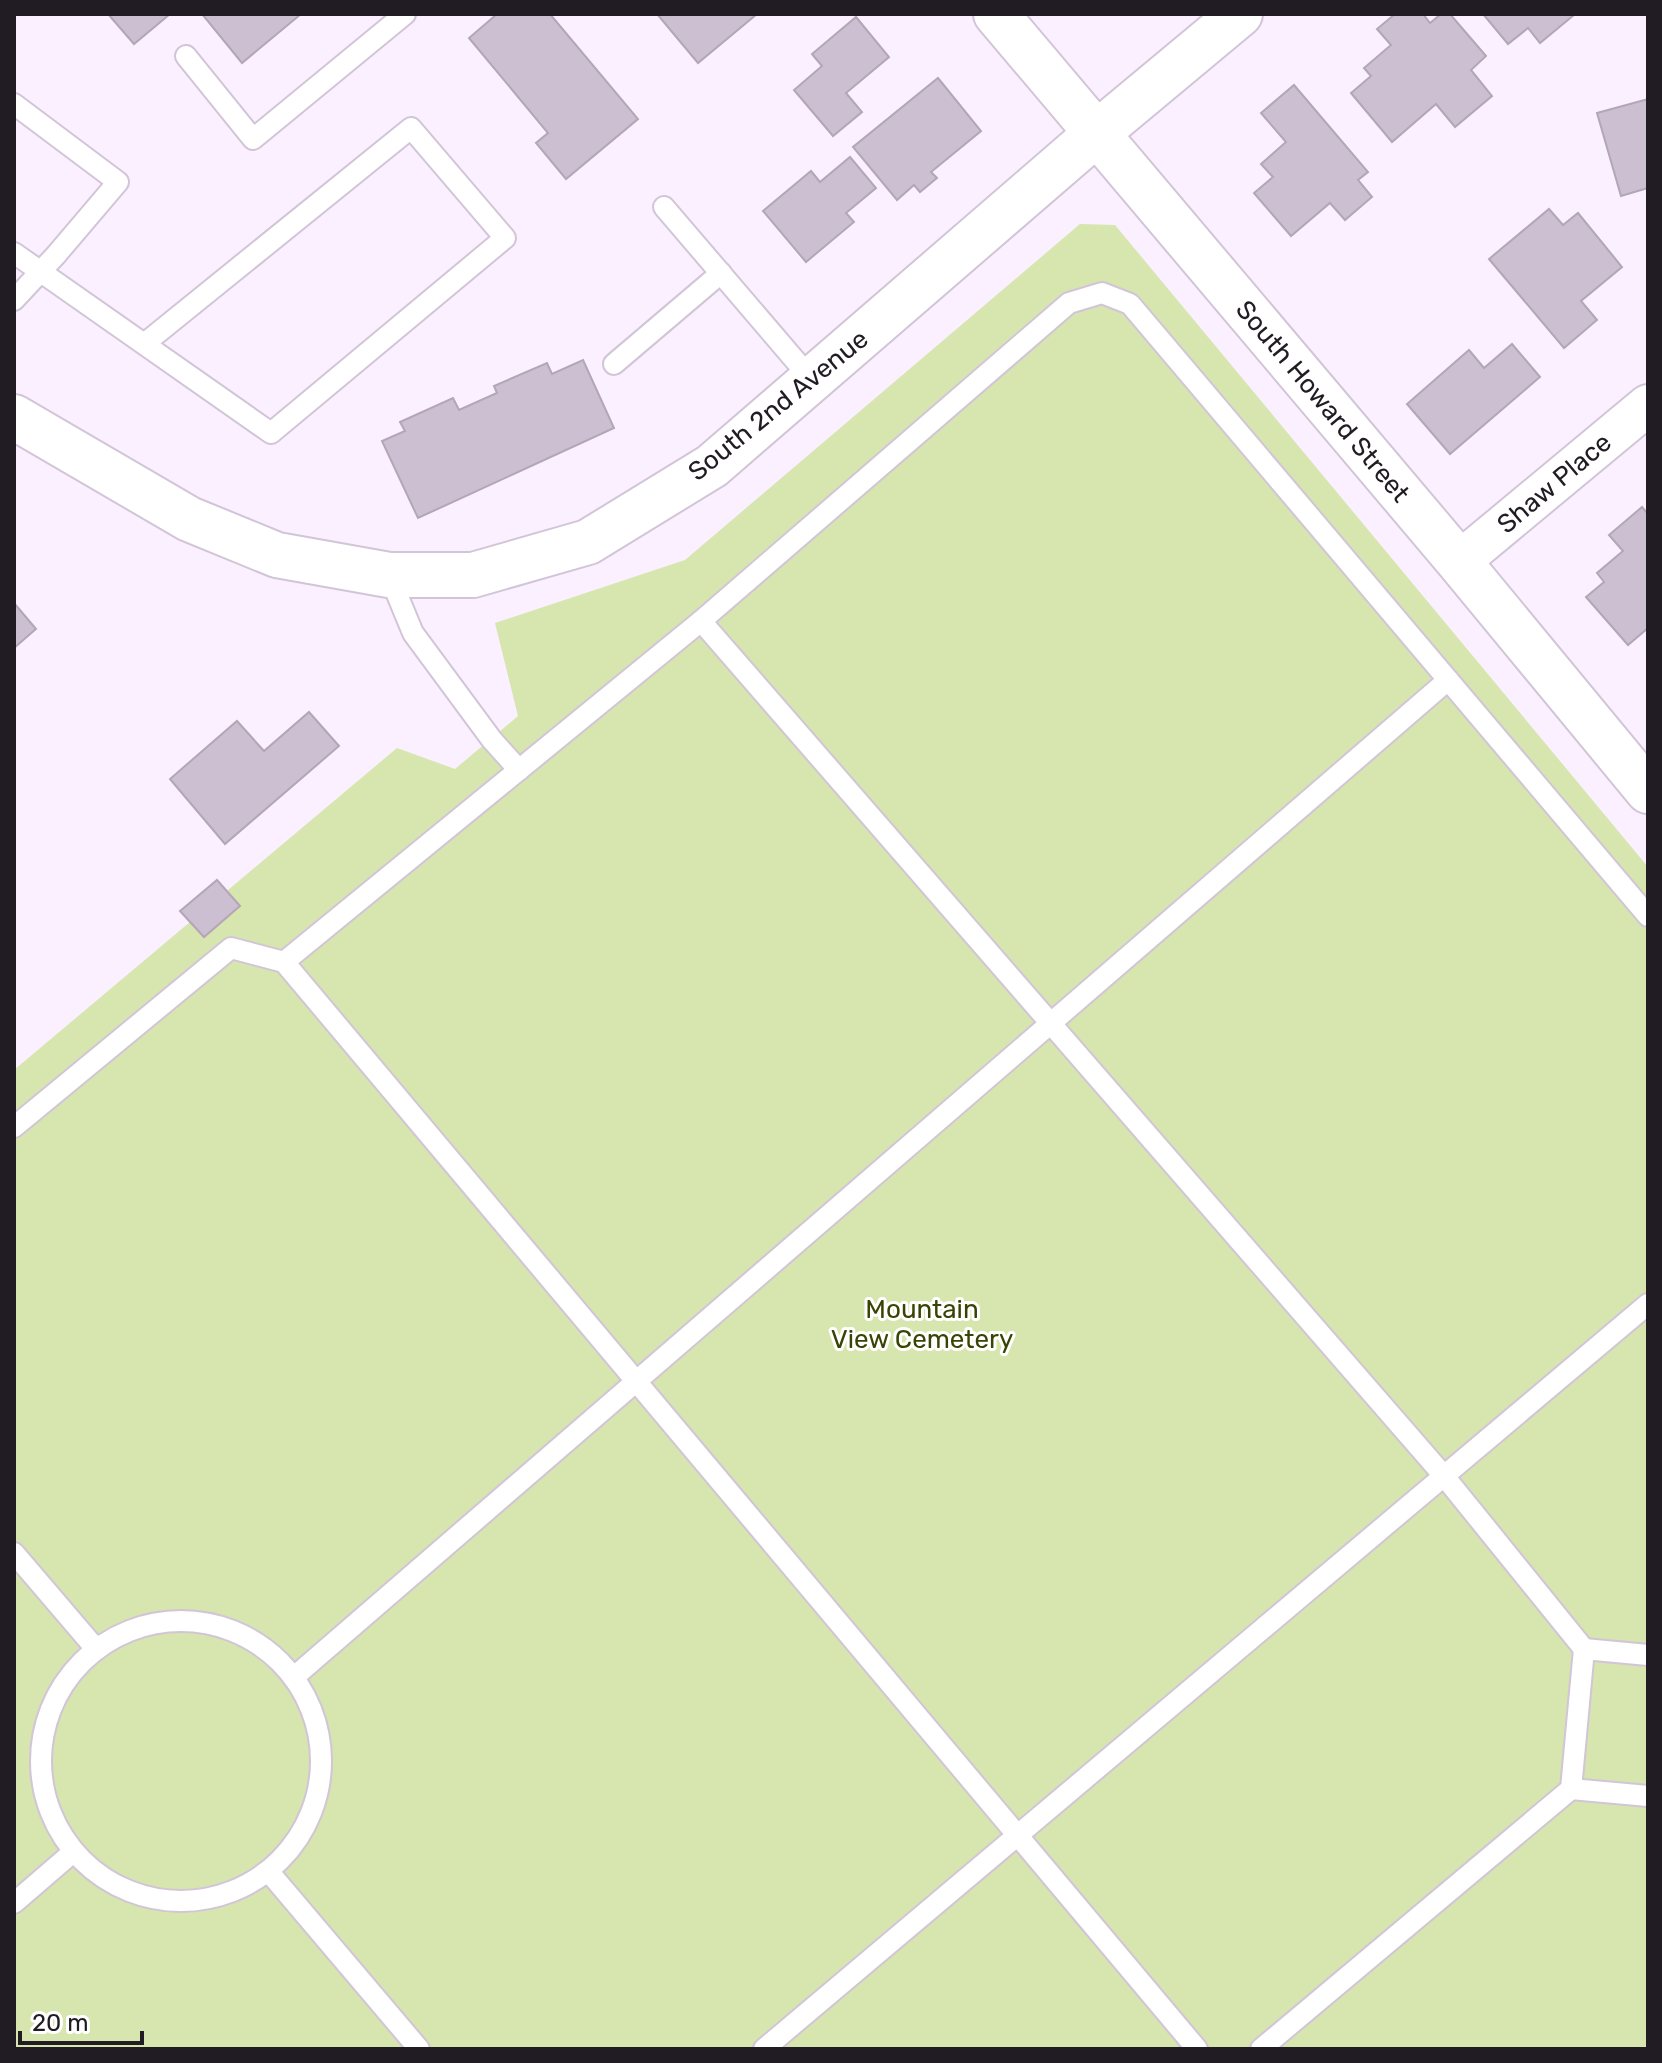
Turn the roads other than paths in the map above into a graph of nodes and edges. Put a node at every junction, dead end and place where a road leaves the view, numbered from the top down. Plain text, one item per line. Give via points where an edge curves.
1 (405, 14) edge
2 (996, 14) edge
3 (1240, 14) edge
4 (186, 56) dead end
5 (14, 104) edge
6 (1096, 134) junction
7 (664, 207) dead end
8 (14, 253) edge
9 (40, 272) junction
10 (721, 273) junction
11 (14, 300) edge
12 (144, 344) junction
13 (614, 364) dead end
14 (812, 380) junction
15 (1648, 405) edge
16 (14, 417) edge
17 (1459, 562) junction
18 (389, 575) junction
19 (701, 621) junction
20 (1448, 680) junction
21 (519, 770) junction
22 (1648, 791) edge
23 (1648, 916) edge
24 (284, 962) junction
25 (1051, 1023) junction
26 (14, 1127) edge
27 (1648, 1304) edge
28 (636, 1381) junction
29 (1444, 1476) junction
30 (14, 1553) edge
31 (96, 1649) junction
32 (1584, 1649) junction
33 (1648, 1655) edge
34 (294, 1677) junction
35 (1571, 1789) junction
36 (1648, 1796) edge
37 (1018, 1835) junction
38 (72, 1853) junction
39 (269, 1872) junction
40 (14, 1903) edge
41 (419, 2049) edge
42 (764, 2049) edge
43 (1197, 2049) edge
44 (1261, 2049) edge

1 - 4 lane via 253,139
2 - 6 main road, South Howard Street
3 - 6 main road, South 2nd Avenue
5 - 9 lane via 118,182
6 - 14 main road, South 2nd Avenue
6 - 17 main road, South Howard Street
7 - 10 lane
8 - 9 lane
9 - 11 lane
9 - 12 lane
10 - 13 lane
10 - 14 lane
12 - 12 lane via 271,433 505,238 411,128
14 - 18 main road, South 2nd Avenue via 712,466 588,542 473,575
15 - 17 street, Shaw Place
16 - 18 main road, South 2nd Avenue via 189,519 277,555
17 - 22 main road, South Howard Street
18 - 21 lane via 413,633
19 - 20 lane via 1069,303 1102,293 1130,304
19 - 21 lane
19 - 25 lane
20 - 23 lane
20 - 25 lane
21 - 24 lane
24 - 26 lane via 231,948
24 - 28 lane
25 - 28 lane
25 - 29 lane
27 - 29 lane
28 - 34 lane
28 - 37 lane
29 - 32 lane
29 - 37 lane
30 - 31 lane
31 - 34 lane via 159,1622 203,1622 259,1643
31 - 38 lane via 61,1686 41,1738 42,1792
32 - 33 lane
32 - 35 lane
34 - 39 lane via 319,1728 320,1786 299,1839
35 - 36 lane
35 - 44 lane
37 - 42 lane
37 - 43 lane
38 - 39 lane via 99,1877 138,1897 210,1900
38 - 40 lane
39 - 41 lane

